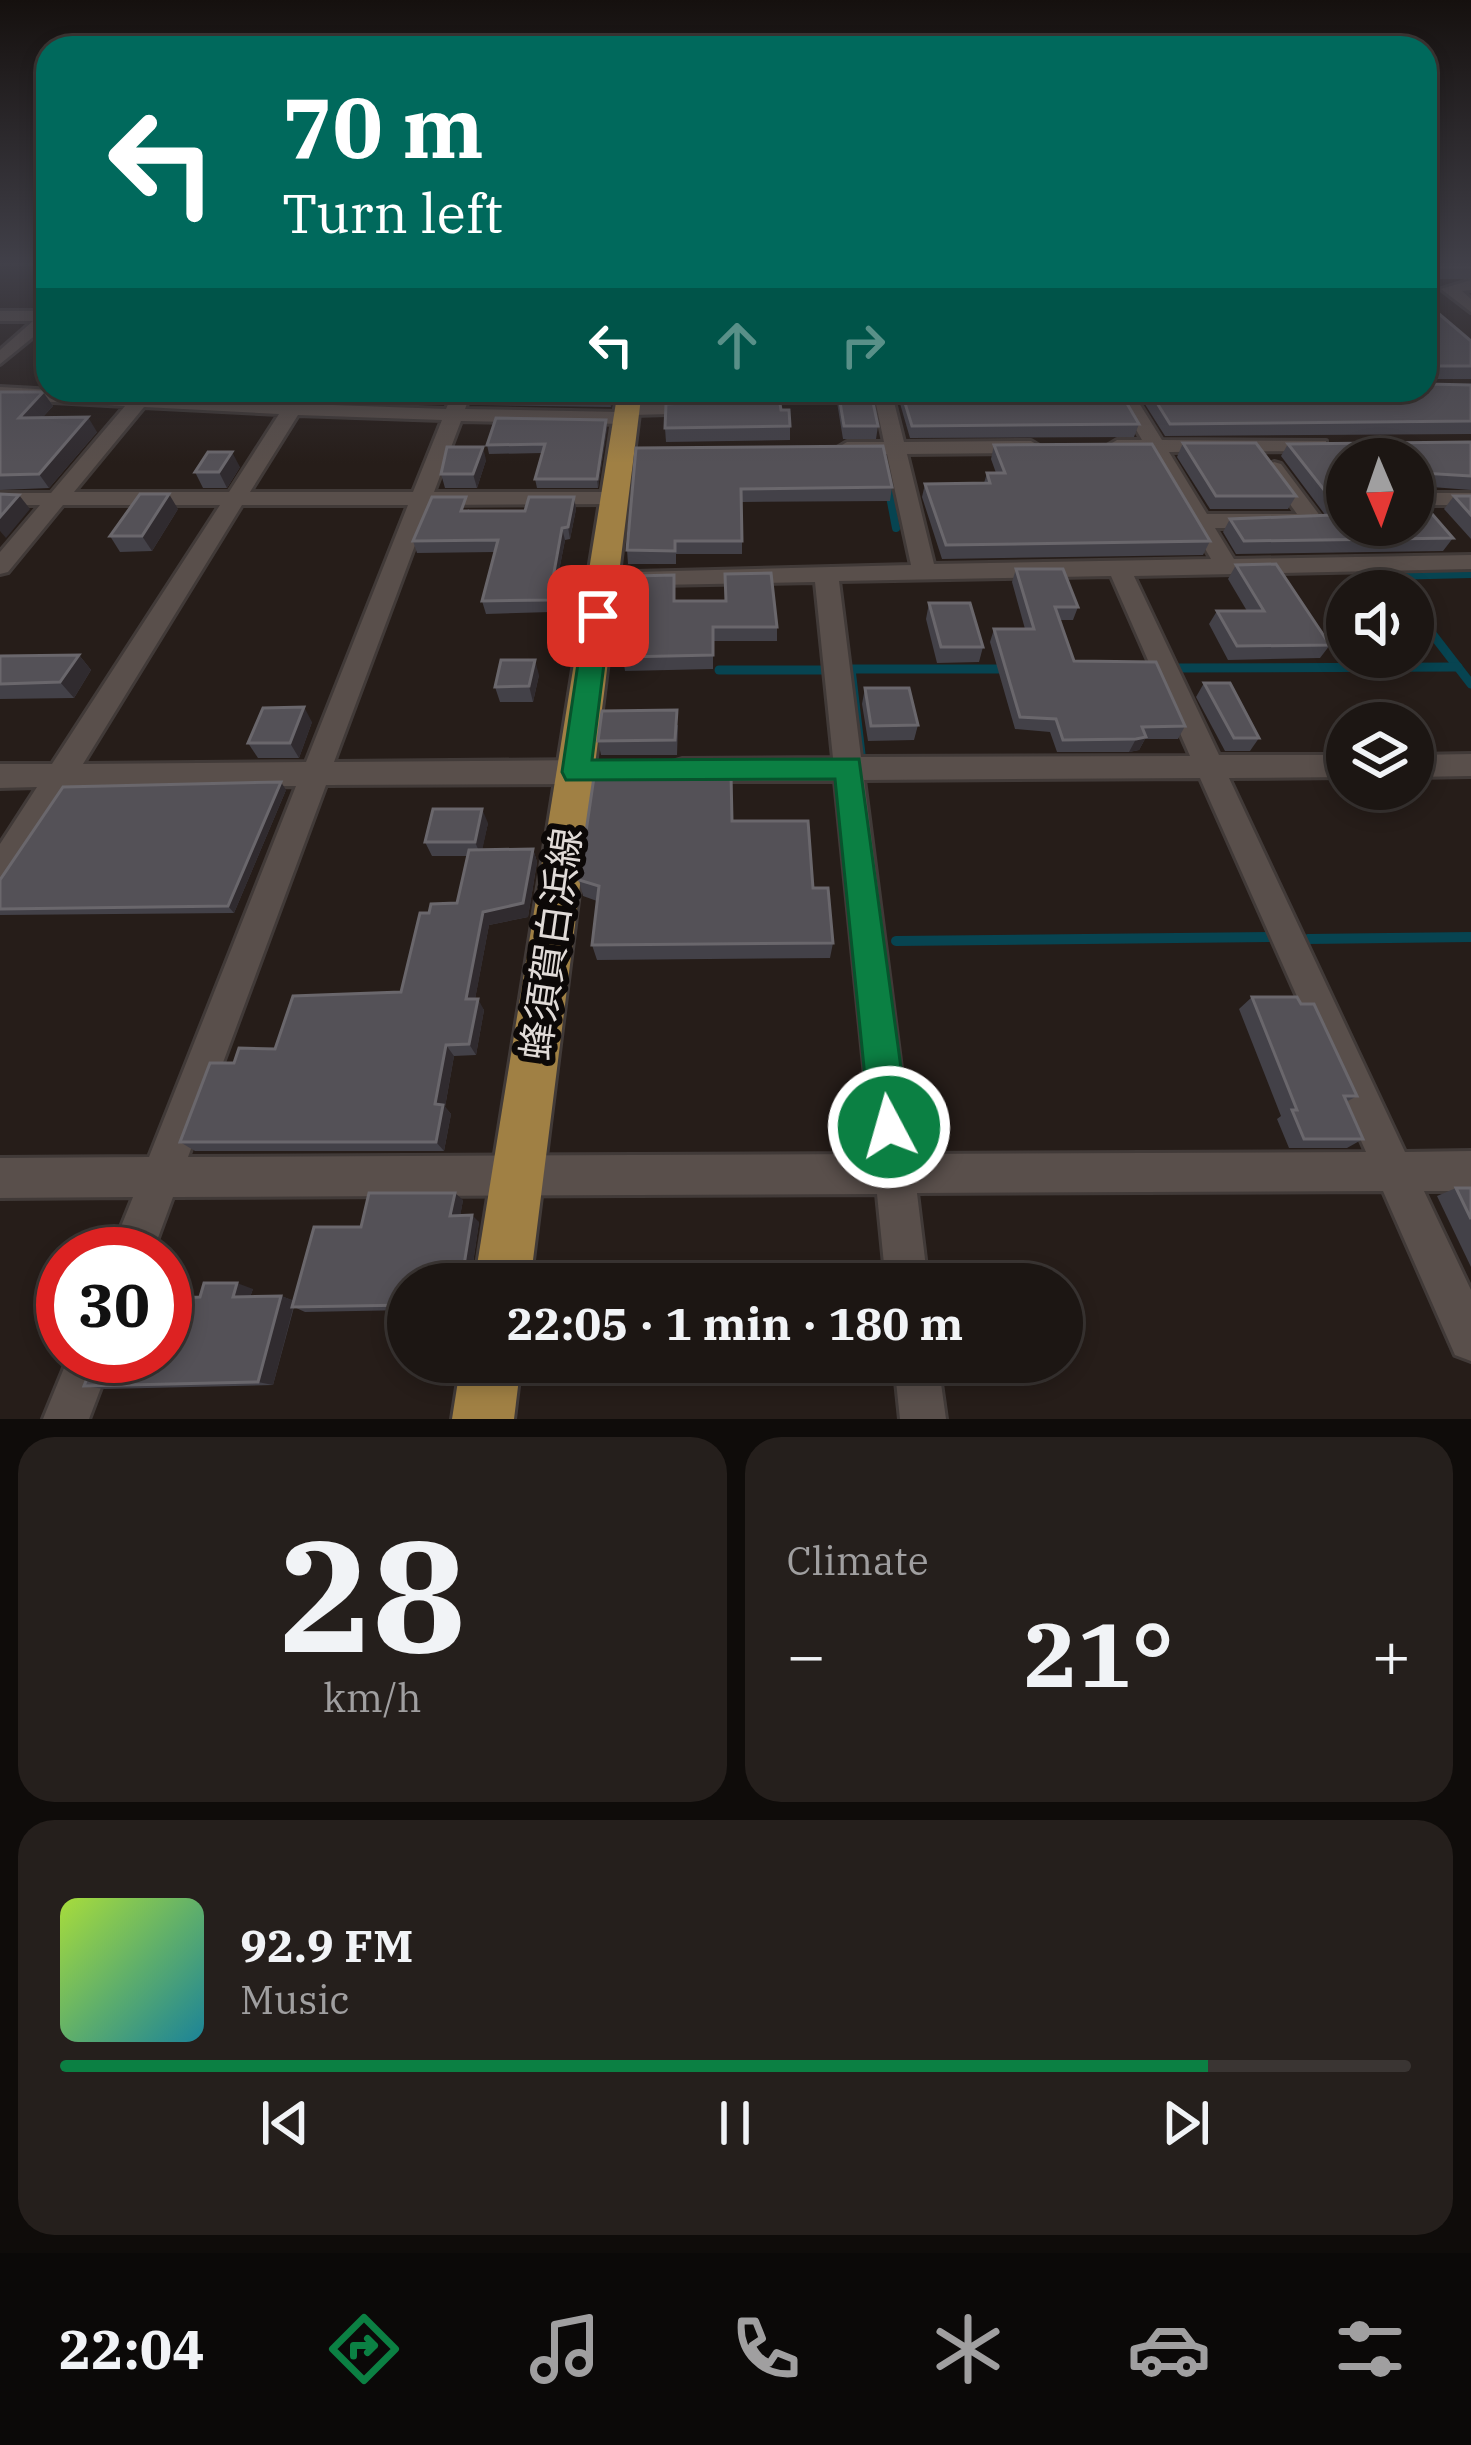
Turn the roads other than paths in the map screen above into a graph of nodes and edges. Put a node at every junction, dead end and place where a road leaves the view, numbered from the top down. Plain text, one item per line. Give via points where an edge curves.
1 (32, 330) edge
2 (0, 359) edge
3 (0, 393) edge
4 (36, 395) edge
5 (138, 402) edge
6 (296, 402) edge
7 (325, 402) edge
8 (458, 402) edge
9 (884, 402) edge
10 (1129, 402) edge
11 (728, 406) edge
12 (453, 416) junction
13 (630, 424) edge
14 (1258, 445) junction
15 (1326, 445) edge
16 (1060, 446) edge
17 (1084, 446) edge
18 (1155, 446) junction
19 (826, 448) edge
20 (894, 448) junction
21 (237, 495) junction
22 (424, 496) junction
23 (59, 498) junction
24 (615, 498) junction
25 (1434, 498) edge
26 (0, 499) edge
27 (1471, 499) edge
28 (1434, 519) edge
29 (1201, 521) junction
30 (1461, 548) edge
31 (0, 567) edge
32 (1228, 568) junction
33 (1119, 569) junction
34 (924, 572) junction
35 (826, 574) junction
36 (603, 578) junction
37 (1471, 765) edge
38 (1326, 766) edge
39 (1434, 766) edge
40 (848, 767) junction
41 (1209, 767) junction
42 (576, 772) junction
43 (317, 774) junction
44 (0, 776) edge
45 (60, 776) junction
46 (0, 871) edge
47 (1471, 1171) edge
48 (518, 1172) junction
49 (894, 1172) junction
50 (1396, 1172) junction
51 (161, 1177) junction
52 (0, 1178) edge
53 (141, 1227) edge
54 (505, 1263) edge
55 (905, 1263) edge
56 (1471, 1340) edge
57 (80, 1383) edge
58 (488, 1383) edge
59 (918, 1383) edge
60 (66, 1419) edge
61 (482, 1419) edge
62 (922, 1419) edge

1 - 2 street
3 - 4 street
5 - 23 street
6 - 21 street
7 - 12 street
8 - 12 street
9 - 20 street
10 - 18 street
11 - 13 street
12 - 13 street
12 - 22 street
13 - 24 main road, 蜂須賀白浜線
14 - 15 street
14 - 18 street
14 - 29 street via 1313,521
16 - 20 street
17 - 18 street
18 - 29 street
19 - 20 street
20 - 34 street
21 - 22 street
21 - 23 street
21 - 45 street
22 - 24 street
22 - 43 street
23 - 26 street
23 - 31 street
24 - 36 main road, 蜂須賀白浜線
25 - 27 street
28 - 30 street
29 - 32 street
30 - 32 street
32 - 33 street
33 - 34 street
33 - 41 street
34 - 35 street
35 - 36 street
35 - 40 street
36 - 42 main road, 蜂須賀白浜線
37 - 39 street
38 - 41 street
40 - 41 street
40 - 42 street
40 - 49 street
41 - 50 street
42 - 43 street
42 - 48 main road, 蜂須賀白浜線
43 - 45 street
43 - 51 street
44 - 45 street
45 - 46 street
47 - 50 street
48 - 49 street
48 - 51 street
48 - 54 main road, 蜂須賀白浜線
49 - 50 street
49 - 55 street
50 - 56 street
51 - 52 street
51 - 53 street
57 - 60 street
58 - 61 main road
59 - 62 street

